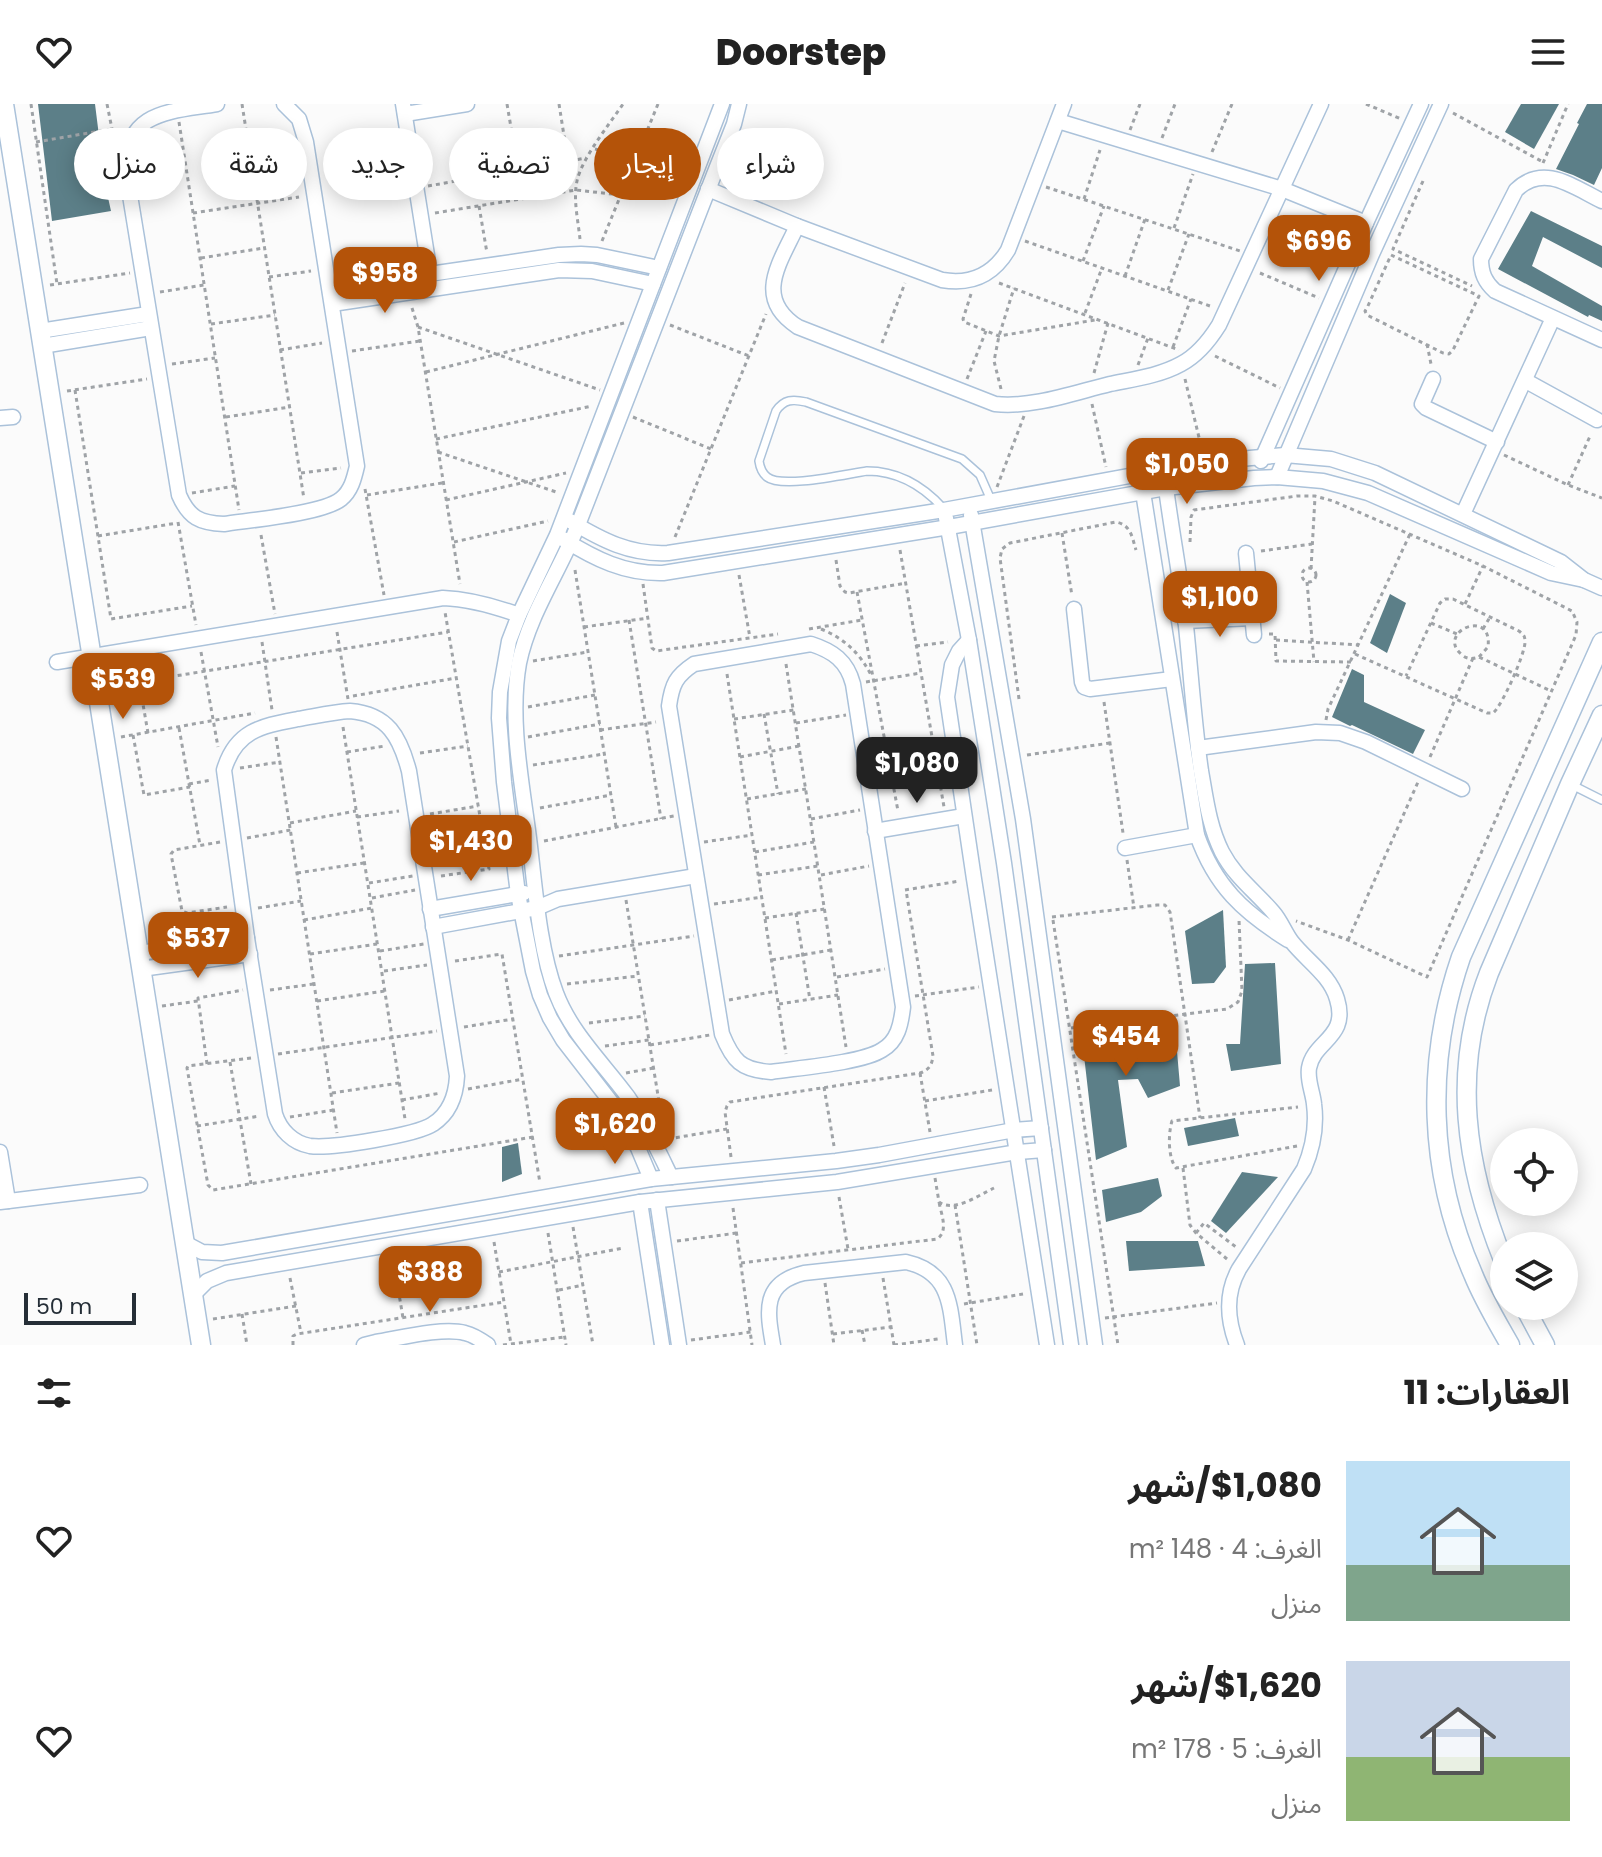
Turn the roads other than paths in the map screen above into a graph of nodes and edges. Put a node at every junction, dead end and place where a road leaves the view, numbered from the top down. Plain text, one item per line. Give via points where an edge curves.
1 (4, 104) edge
2 (217, 104) edge
3 (284, 104) edge
4 (467, 104) edge
5 (722, 104) edge
6 (739, 104) edge
7 (1064, 104) edge
8 (1321, 104) edge
9 (1421, 104) edge
10 (1441, 104) edge
11 (404, 109) edge
12 (1058, 121) junction
13 (708, 189) junction
14 (1282, 189) junction
15 (1602, 201) edge
16 (1366, 223) junction
17 (797, 226) junction
18 (523, 267) junction
19 (659, 268) junction
20 (430, 274) junction
21 (653, 284) junction
22 (331, 298) junction
23 (1553, 318) junction
24 (149, 321) junction
25 (41, 339) junction
26 (1602, 340) edge
27 (1433, 379) road end
28 (1526, 381) junction
29 (1597, 420) road end
30 (1495, 446) junction
31 (1285, 455) junction
32 (1263, 456) junction
33 (1277, 477) junction
34 (1254, 478) junction
35 (1166, 488) junction
36 (1143, 492) junction
37 (991, 500) junction
38 (969, 505) junction
39 (944, 510) junction
40 (1463, 514) junction
41 (563, 517) junction
42 (973, 522) junction
43 (578, 526) junction
44 (949, 527) junction
45 (557, 535) junction
46 (570, 544) junction
47 (668, 553) junction
48 (1246, 553) road end
49 (671, 571) junction
50 (1584, 580) junction
51 (1602, 588) edge
52 (519, 615) junction
53 (1075, 615) road end
54 (1253, 618) junction
55 (1185, 621) junction
56 (1254, 635) road end
57 (969, 640) junction
58 (1602, 642) edge
59 (92, 657) junction
60 (57, 662) dead end
61 (1172, 679) junction
62 (1602, 715) edge
63 (1198, 748) junction
64 (1570, 784) junction
65 (1462, 789) dead end
66 (1602, 800) edge
67 (964, 816) junction
68 (875, 831) junction
69 (1197, 835) junction
70 (1125, 848) road end
71 (696, 876) junction
72 (535, 892) junction
73 (518, 894) junction
74 (558, 899) junction
75 (537, 908) junction
76 (430, 909) junction
77 (521, 911) junction
78 (433, 927) junction
79 (247, 938) junction
80 (1292, 942) junction
81 (250, 954) junction
82 (140, 961) junction
83 (1041, 1128) junction
84 (1014, 1130) junction
85 (1044, 1150) junction
86 (0, 1152) edge
87 (1018, 1152) junction
88 (723, 1173) junction
89 (671, 1177) junction
90 (651, 1179) junction
91 (140, 1185) dead end
92 (728, 1192) junction
93 (575, 1193) junction
94 (657, 1200) junction
95 (4, 1202) edge
96 (640, 1202) junction
97 (574, 1212) junction
98 (1494, 1232) edge
99 (185, 1243) junction
100 (193, 1295) junction
101 (1532, 1320) edge
102 (955, 1341) edge
103 (679, 1343) edge
104 (201, 1345) edge
105 (364, 1345) edge
106 (488, 1345) edge
107 (662, 1345) edge
108 (773, 1345) edge
109 (1047, 1345) edge
110 (1071, 1345) edge
111 (1095, 1345) edge
112 (1237, 1345) edge
113 (1510, 1345) edge
114 (1545, 1345) edge

1 - 25 street
2 - 24 street via 159,114 143,123 125,153
3 - 22 street via 299,119 306,142
4 - 11 street
5 - 19 street
6 - 13 street
7 - 12 street
8 - 14 street
9 - 16 street
10 - 31 street
11 - 20 street
12 - 14 street
12 - 17 street via 1002,261 979,277 942,280
13 - 17 street
13 - 43 street
14 - 16 street
14 - 17 street via 1211,338 1192,356 1164,372 1024,404 986,401 786,320 777,309 772,284
15 - 23 street via 1549,177 1525,182 1481,259 1483,277 1495,291
16 - 32 street
18 - 19 street via 581,254
18 - 20 street via 490,265
18 - 21 street via 592,271
18 - 22 street via 407,293
19 - 21 street
20 - 22 street
21 - 41 street
22 - 24 street via 357,466 353,483 342,499 326,507 258,519 209,523 181,516
23 - 26 street
23 - 28 street
24 - 25 street
25 - 59 street
27 - 30 street via 1422,404
28 - 29 street
28 - 30 street
30 - 40 street
31 - 32 street
31 - 33 street
31 - 40 street via 1353,465
32 - 34 street
32 - 37 street
33 - 34 street
33 - 50 street via 1323,481 1368,493 1551,573
34 - 35 street
35 - 36 street
35 - 55 street
36 - 42 street
36 - 61 street
37 - 38 street
37 - 39 lane via 980,475 962,459 806,402 787,401 776,411 759,461 765,476 787,483 877,471 912,483
38 - 39 street
38 - 42 street
39 - 44 street
39 - 47 street
40 - 50 street via 1561,562
41 - 43 street
41 - 45 street
42 - 44 street
42 - 111 street via 1023,819
43 - 46 street
43 - 47 street via 626,549
44 - 49 street
44 - 57 street
45 - 46 street
45 - 52 street
46 - 49 street via 614,566
46 - 72 street via 530,627 519,664 520,768
47 - 49 street
48 - 54 street
50 - 51 street
52 - 59 street via 443,598
52 - 73 street via 504,666 499,718
53 - 61 street via 1084,687
54 - 55 street
54 - 56 street
55 - 63 street
57 - 67 street via 952,665 947,697
57 - 83 street
58 - 113 street via 1461,957 1439,1045 1436,1105 1446,1192 1473,1275
59 - 60 street
59 - 82 street
61 - 69 street
62 - 64 street
63 - 65 street via 1326,732 1354,737
63 - 80 street via 1208,814 1222,852 1247,887 1274,912
64 - 66 lane
64 - 98 street via 1482,993 1471,1034 1466,1098 1471,1149
67 - 68 street
67 - 84 street
68 - 71 street via 853,684 841,659 811,644 694,664 671,689 669,706
68 - 71 street via 901,1024 882,1050 848,1060 771,1072 755,1071 730,1053 722,1034
69 - 70 street
69 - 80 street via 1224,889
71 - 74 street
72 - 73 street
72 - 74 street
72 - 75 street
73 - 76 street
73 - 77 street
74 - 75 street
75 - 77 street
75 - 89 street via 553,986 572,1025 643,1120
76 - 78 street
76 - 79 street via 403,750 380,719 345,711 251,732 241,739 225,769
77 - 78 street
77 - 90 street via 533,971 550,1018 626,1125
78 - 81 street via 456,1090 444,1114 408,1134 309,1146 284,1132 276,1116
79 - 81 street
79 - 82 street
80 - 112 street via 1325,978 1339,1014 1336,1029 1310,1064 1310,1156 1232,1285 1228,1301
81 - 82 street
82 - 99 street
83 - 84 street
83 - 85 street
84 - 87 street
84 - 88 street via 836,1161
85 - 87 street
85 - 110 street
86 - 95 street
87 - 92 street via 837,1182
87 - 109 street
88 - 89 street
88 - 92 street
89 - 90 street
90 - 93 street
91 - 95 street
92 - 94 street
93 - 97 street
93 - 99 street via 222,1253 202,1252
94 - 96 street
94 - 103 street
96 - 97 street
96 - 107 street
97 - 100 street via 216,1276
99 - 100 street
100 - 104 street
101 - 114 street
102 - 108 street via 940,1281 906,1262 823,1271 782,1282 769,1301
105 - 106 street via 451,1331

